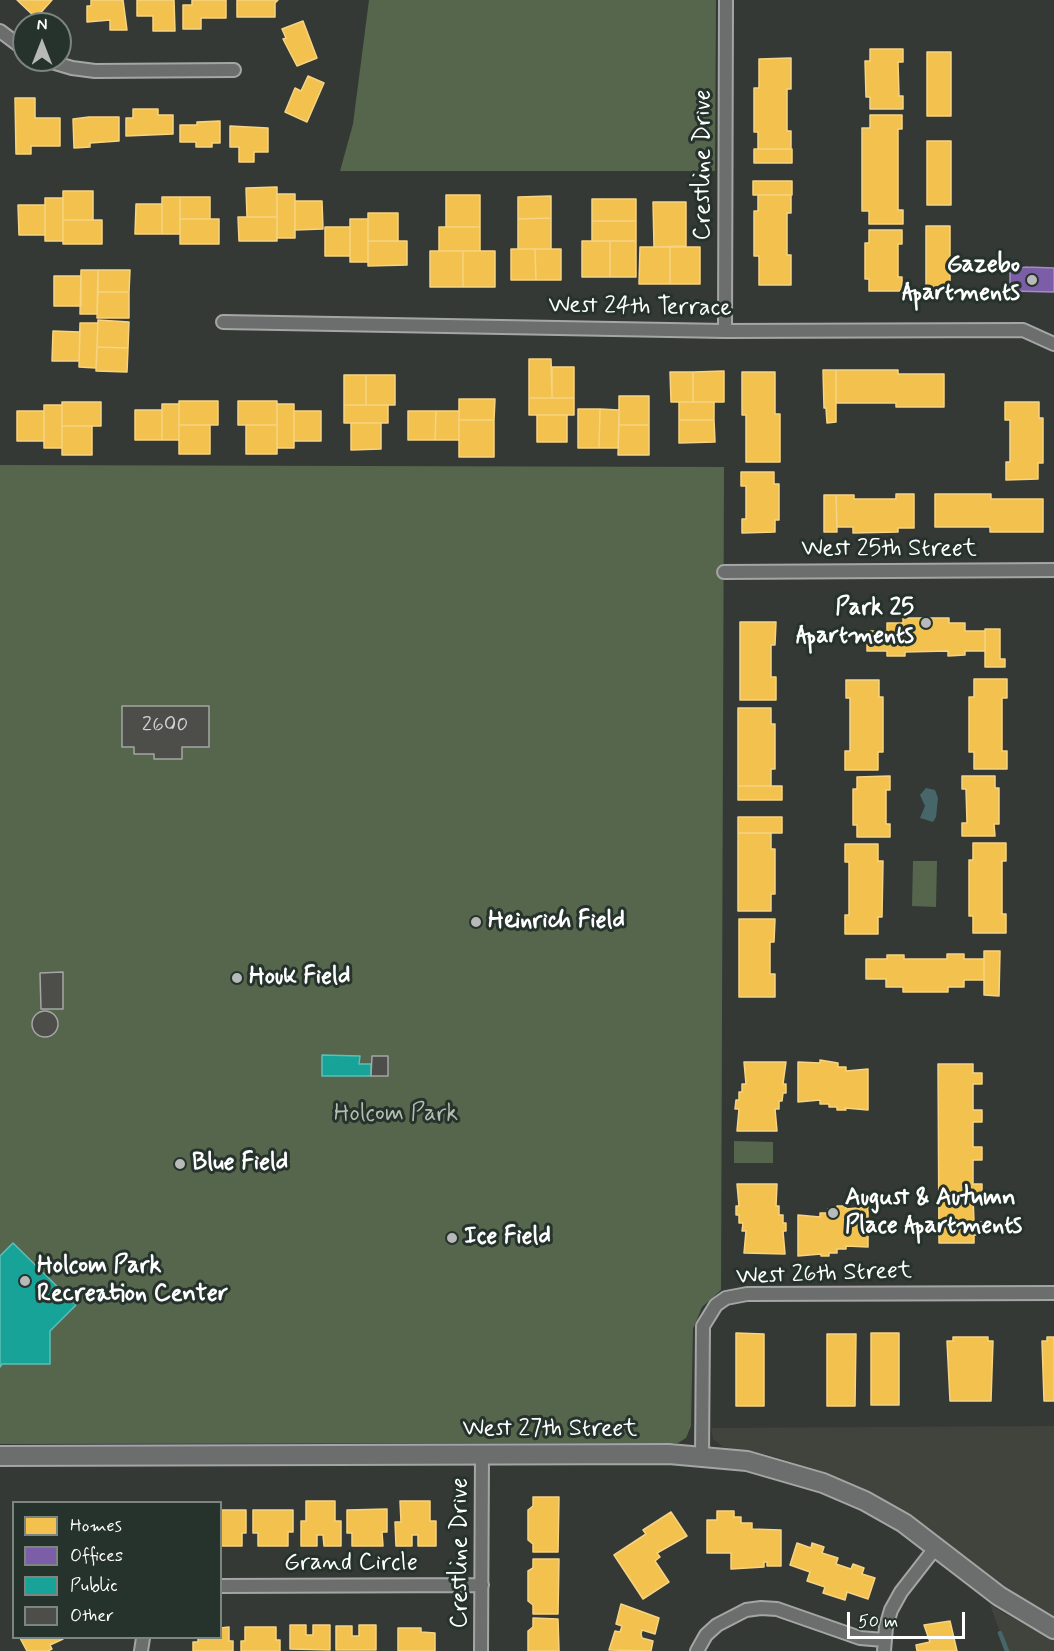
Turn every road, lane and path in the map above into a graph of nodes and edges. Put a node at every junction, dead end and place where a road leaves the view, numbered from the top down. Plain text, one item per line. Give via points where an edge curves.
1 (726, 0) edge
2 (72, 68) edge
3 (234, 70) dead end
4 (223, 322) dead end
5 (725, 331) junction
6 (1054, 344) edge
7 (1054, 570) edge
8 (724, 572) dead end
9 (1054, 1293) edge
10 (482, 1455) junction
11 (0, 1456) edge
12 (702, 1456) junction
13 (936, 1547) junction
14 (482, 1585) junction
15 (222, 1586) edge
16 (1054, 1629) edge
17 (884, 1646) edge
18 (481, 1651) edge
19 (697, 1651) edge

1 - 5 street, Crestline Drive
2 - 3 street
4 - 5 street, West 24th Terrace
5 - 6 street, West 24th Terrace via 1023,330
7 - 8 street, West 25th Street
9 - 12 street, West 26th Street via 747,1294 726,1298 716,1305 703,1326
10 - 11 street, West 27th Street
10 - 12 street, West 27th Street
10 - 14 street, Crestline Drive
12 - 13 street, West 27th Street via 747,1461 823,1483 904,1523
13 - 16 street, West 27th Street via 999,1596
13 - 17 street via 891,1610
14 - 15 street, Grand Circle
14 - 18 street, Crestline Drive
17 - 19 street via 777,1608 761,1608 746,1610 717,1625

